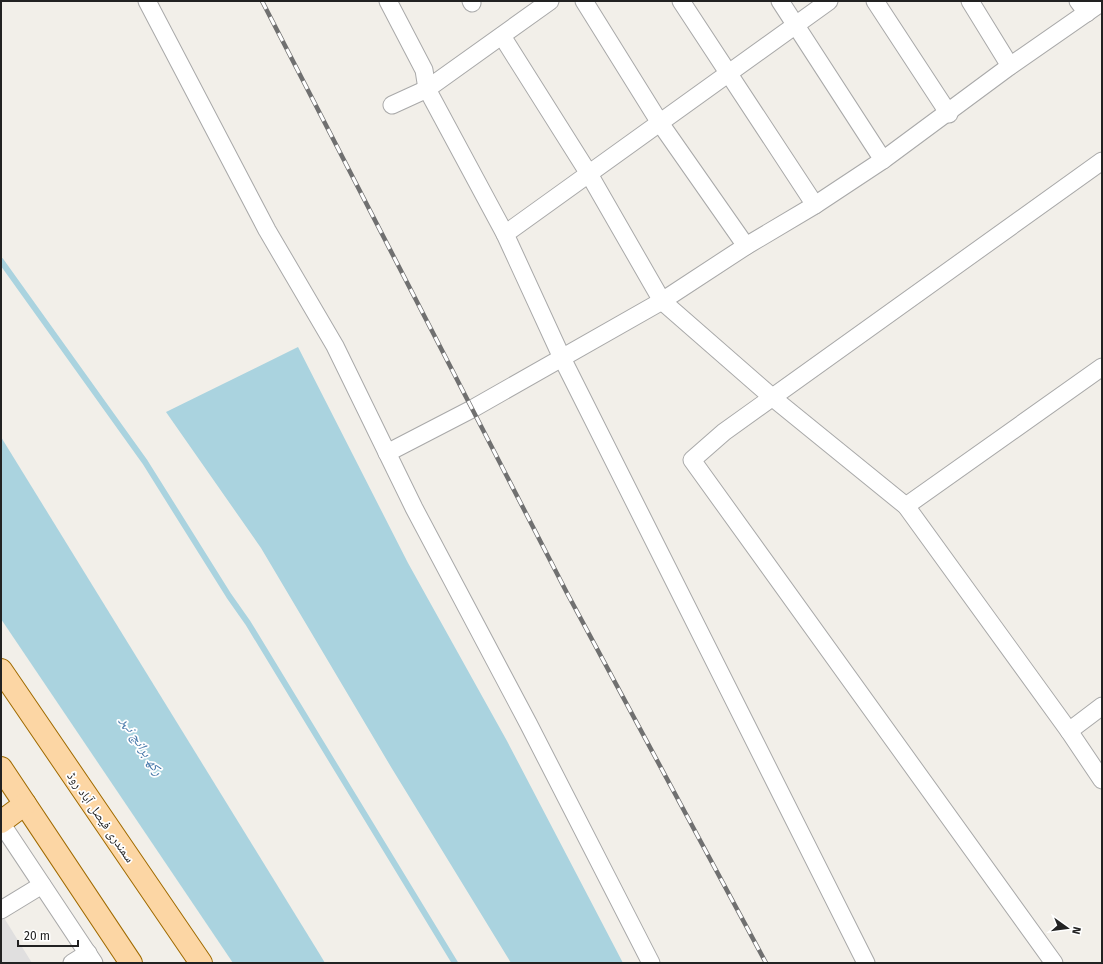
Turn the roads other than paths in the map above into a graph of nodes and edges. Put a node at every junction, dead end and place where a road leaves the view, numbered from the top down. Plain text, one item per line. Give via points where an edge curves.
1 (148, 1) edge
2 (388, 1) edge
3 (550, 1) edge
4 (584, 1) edge
5 (681, 1) edge
6 (780, 1) edge
7 (829, 1) edge
8 (876, 1) edge
9 (970, 1) edge
10 (1102, 2) edge
11 (1082, 7) edge
12 (796, 25) junction
13 (502, 36) junction
14 (1010, 66) junction
15 (729, 73) junction
16 (427, 89) junction
17 (392, 105) dead end
18 (949, 114) junction
19 (660, 123) junction
20 (883, 160) junction
21 (1102, 162) edge
22 (589, 174) junction
23 (815, 205) junction
24 (505, 234) junction
25 (746, 246) junction
26 (662, 301) junction
27 (562, 358) junction
28 (1102, 367) edge
29 (773, 398) junction
30 (387, 453) junction
31 (906, 506) junction
32 (1, 670) edge
33 (1102, 706) edge
34 (1069, 731) junction
35 (1, 768) edge
36 (1102, 780) edge
37 (25, 804) junction
38 (1, 822) edge
39 (42, 885) junction
40 (1, 910) edge
41 (91, 958) edge
42 (72, 963) edge
43 (131, 963) edge
44 (201, 963) edge
45 (651, 963) edge
46 (866, 963) edge
47 (1054, 963) edge

1 - 30 street via 267,230 335,346
2 - 16 street via 424,70
3 - 13 street
4 - 19 street
5 - 15 street
6 - 12 street
7 - 12 street
8 - 18 street
9 - 14 street
10 - 11 street
11 - 14 street
12 - 15 street
12 - 20 street
13 - 16 street
13 - 22 street
14 - 18 street
15 - 19 street
15 - 23 street
16 - 17 street
16 - 24 street
18 - 20 street
19 - 22 street
19 - 25 street
20 - 23 street
21 - 29 street
22 - 24 street
22 - 26 street
23 - 25 street
24 - 27 street
25 - 26 street
26 - 27 street
26 - 29 street
27 - 30 street
27 - 46 street
28 - 31 street
29 - 31 street
29 - 47 street via 724,432 692,460
30 - 45 street
31 - 34 street
32 - 44 main road, سمندری فیصل آباد روڈ
33 - 34 street
34 - 36 street
35 - 37 main road
37 - 38 main road
37 - 43 main road
38 - 39 street
39 - 40 street
39 - 41 street
41 - 42 street

